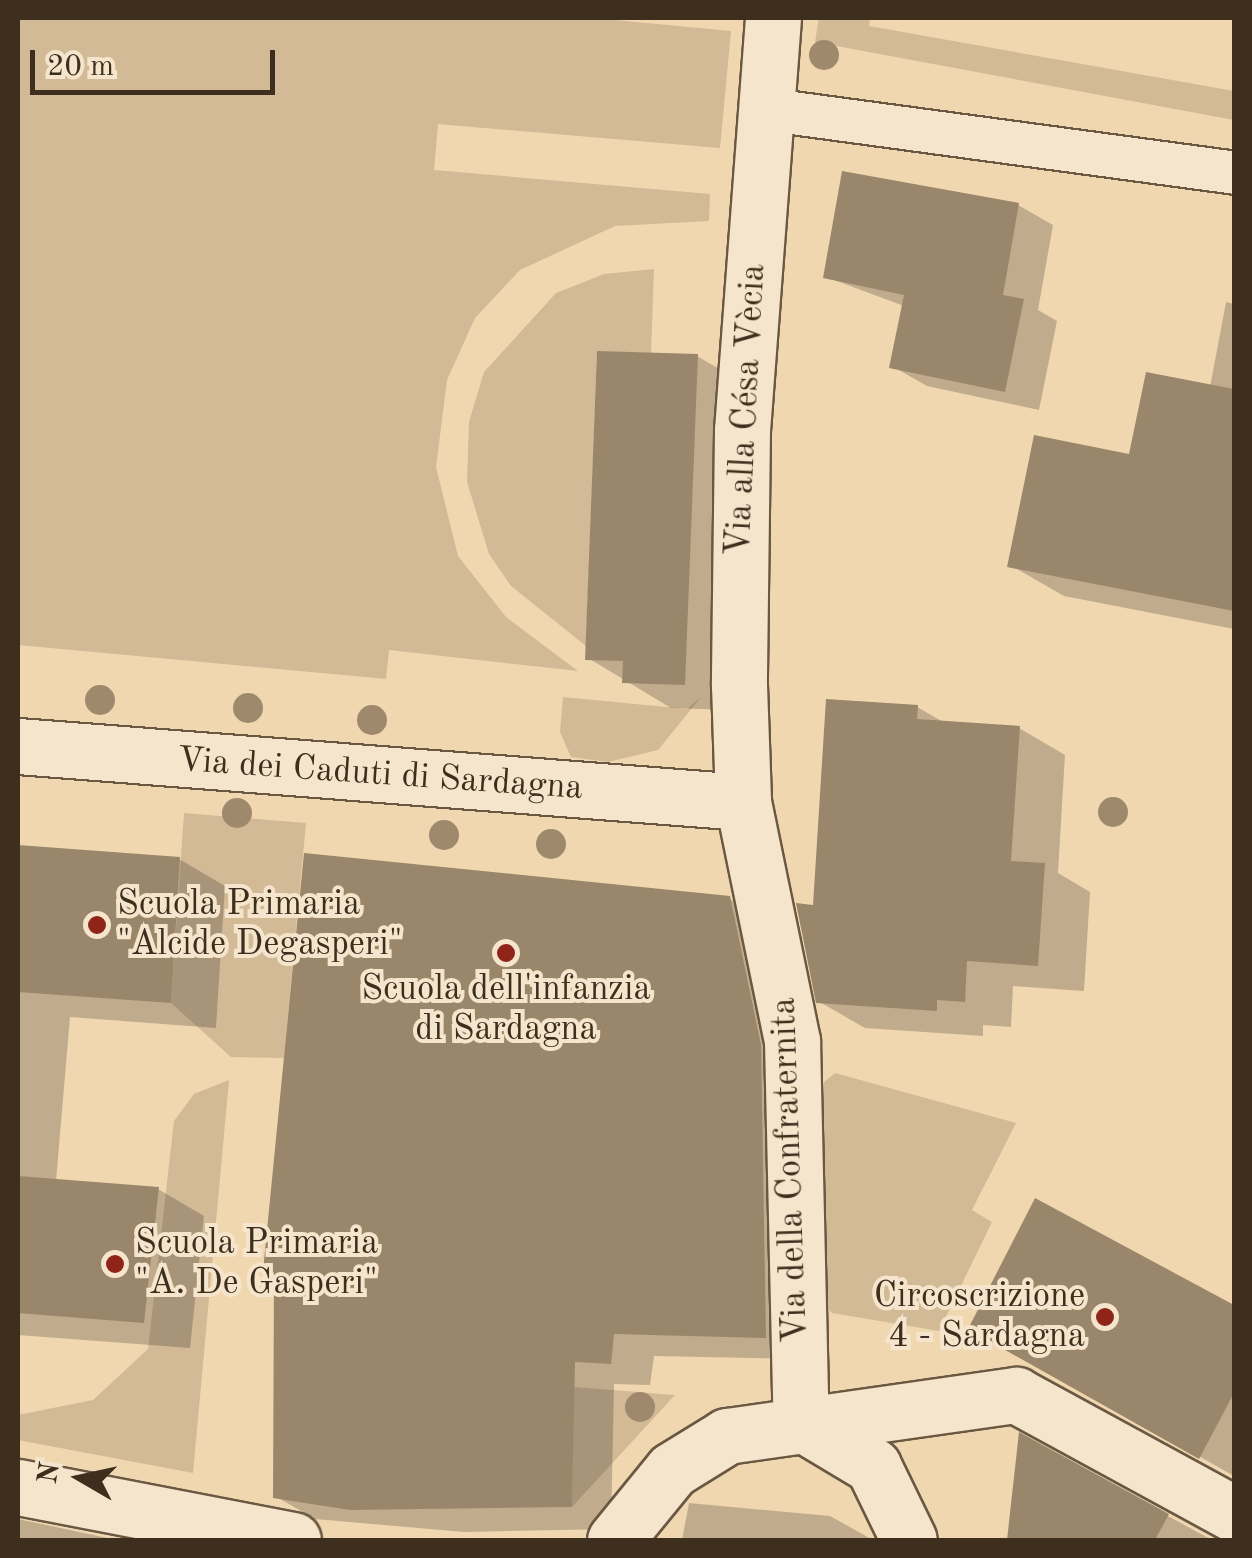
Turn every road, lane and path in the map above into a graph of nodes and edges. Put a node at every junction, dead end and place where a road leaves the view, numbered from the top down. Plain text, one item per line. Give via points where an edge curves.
1 (773, 18) edge
2 (763, 109) junction
3 (1234, 173) edge
4 (18, 746) edge
5 (743, 802) junction
6 (801, 1423) junction
7 (18, 1487) edge
8 (1234, 1514) edge
9 (293, 1540) edge
10 (615, 1540) edge
11 (908, 1540) edge

1 - 2 street, Via alla Césa Vècia
2 - 3 lane
2 - 5 street, Via alla Césa Vècia via 742,430
4 - 5 street, Via dei Caduti di Sardagna
5 - 6 street, Via della Confraternita via 792,1041
6 - 8 street via 1016,1396
6 - 10 street via 727,1436 672,1470
6 - 11 street via 873,1466
7 - 9 street

